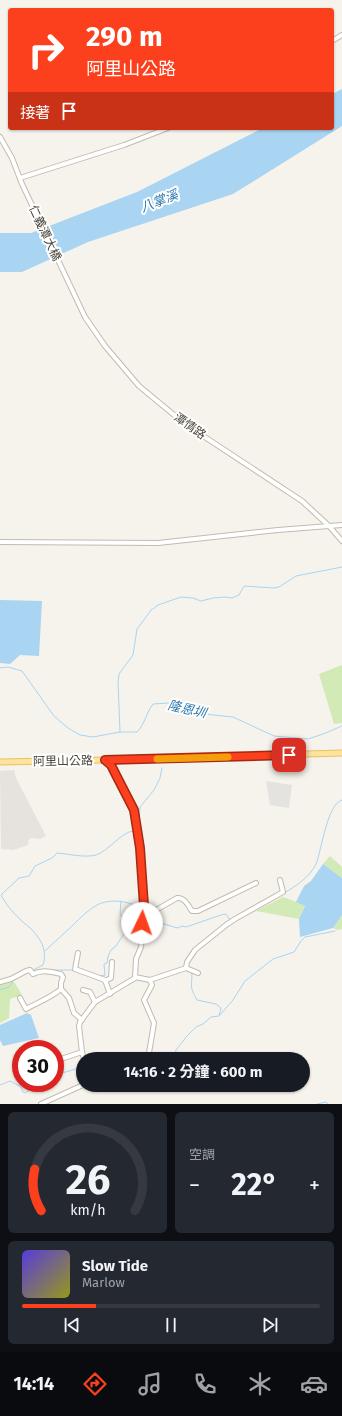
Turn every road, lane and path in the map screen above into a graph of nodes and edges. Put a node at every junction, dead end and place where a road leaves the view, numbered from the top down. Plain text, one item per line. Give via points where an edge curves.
1 (163, 130) edge
2 (0, 137) edge
3 (20, 178) junction
4 (68, 282) joint
5 (342, 525) edge
6 (329, 526) junction
7 (342, 541) edge
8 (0, 542) edge
9 (342, 753) edge
10 (105, 760) junction
11 (0, 762) edge
12 (280, 880) dead end
13 (256, 883) dead end
14 (144, 917) junction
15 (78, 953) dead end
16 (112, 962) dead end
17 (186, 968) junction
18 (198, 973) dead end
19 (135, 977) junction
20 (105, 980) junction
21 (150, 980) junction
22 (0, 982) edge
23 (62, 989) junction
24 (83, 990) dead end
25 (110, 994) junction
26 (20, 998) dead end
27 (95, 1002) junction
28 (82, 1020) junction
29 (82, 1052) edge
30 (149, 1052) edge
31 (76, 1054) edge
32 (64, 1058) edge
33 (76, 1088) edge
34 (41, 1104) edge

1 - 3 street
2 - 3 street
3 - 4 street, 仁義潭大橋
4 - 6 street, 潭情路 via 85,317 139,386 185,424 302,501
5 - 6 street
6 - 7 street, 潭情路
6 - 8 street via 158,543
9 - 10 main road, 阿里山公路
10 - 11 main road, 阿里山公路
10 - 14 street via 114,770 134,810 140,848
12 - 17 street via 282,892 226,925 195,950
13 - 14 street via 198,911 192,911 183,899 177,898
14 - 19 street
15 - 20 street via 75,969
16 - 20 street via 112,978
17 - 18 street
17 - 21 street
19 - 21 street
19 - 25 street
20 - 25 street
21 - 30 street via 152,985 144,1000 154,1023
22 - 23 street via 30,970 33,974 48,971 61,974
23 - 26 street via 26,1009
23 - 28 street via 69,998 74,1013
24 - 27 street via 90,992
25 - 27 street
27 - 28 street
28 - 29 street via 79,1026
31 - 32 street
33 - 34 street

